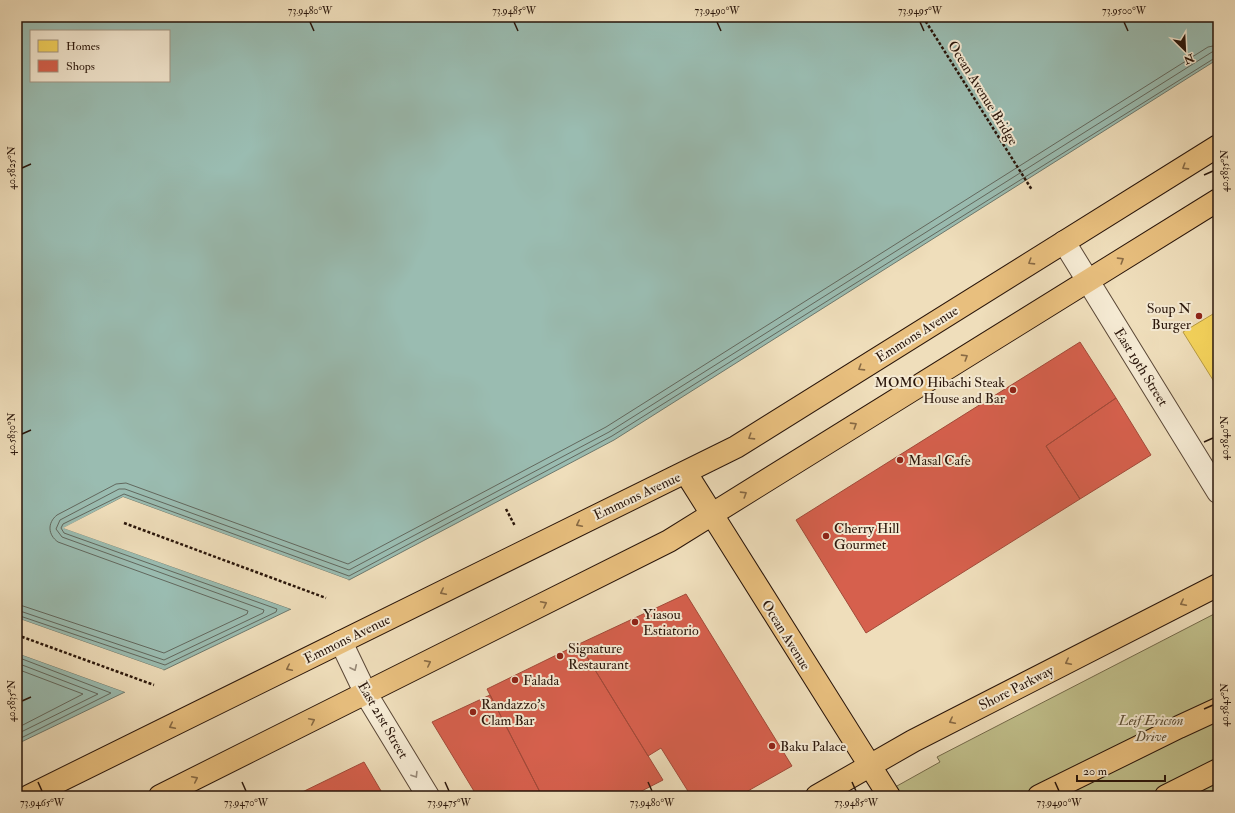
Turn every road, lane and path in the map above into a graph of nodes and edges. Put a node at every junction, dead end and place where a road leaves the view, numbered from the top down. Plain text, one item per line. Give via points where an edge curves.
1 (923, 17) edge
2 (1218, 146) edge
3 (1032, 190) dead end
4 (1218, 200) edge
5 (1064, 242) junction
6 (1088, 280) junction
7 (686, 473) junction
8 (1218, 492) edge
9 (711, 515) junction
10 (124, 523) dead end
11 (1218, 585) edge
12 (326, 598) dead end
13 (17, 635) edge
14 (341, 642) junction
15 (154, 684) dead end
16 (366, 694) junction
17 (1218, 709) edge
18 (870, 766) junction
19 (1218, 770) edge
20 (29, 796) edge
21 (160, 796) edge
22 (428, 796) edge
23 (817, 796) edge
24 (889, 796) edge
25 (1039, 796) edge
26 (1166, 796) edge

1 - 3 path, Ocean Avenue Bridge
2 -> 5 main road, Emmons Avenue
6 -> 4 main road
5 - 6 street, East 19th Street
5 -> 7 main road, Emmons Avenue via 736,447
6 - 8 street, East 19th Street
9 -> 6 main road
7 - 9 main road, Ocean Avenue
7 -> 14 main road, Emmons Avenue via 614,506
16 -> 9 main road via 669,541
9 - 18 main road, Ocean Avenue
10 - 12 path
11 -> 18 main road, Shore Parkway via 913,741
13 - 15 path
14 -> 16 street, East 21st Street
14 -> 20 main road, Emmons Avenue
21 -> 16 main road
16 -> 22 street, East 21st Street
17 - 25 main road
18 - 23 main road, Shore Parkway
18 - 24 main road, Ocean Avenue
19 - 26 main road

